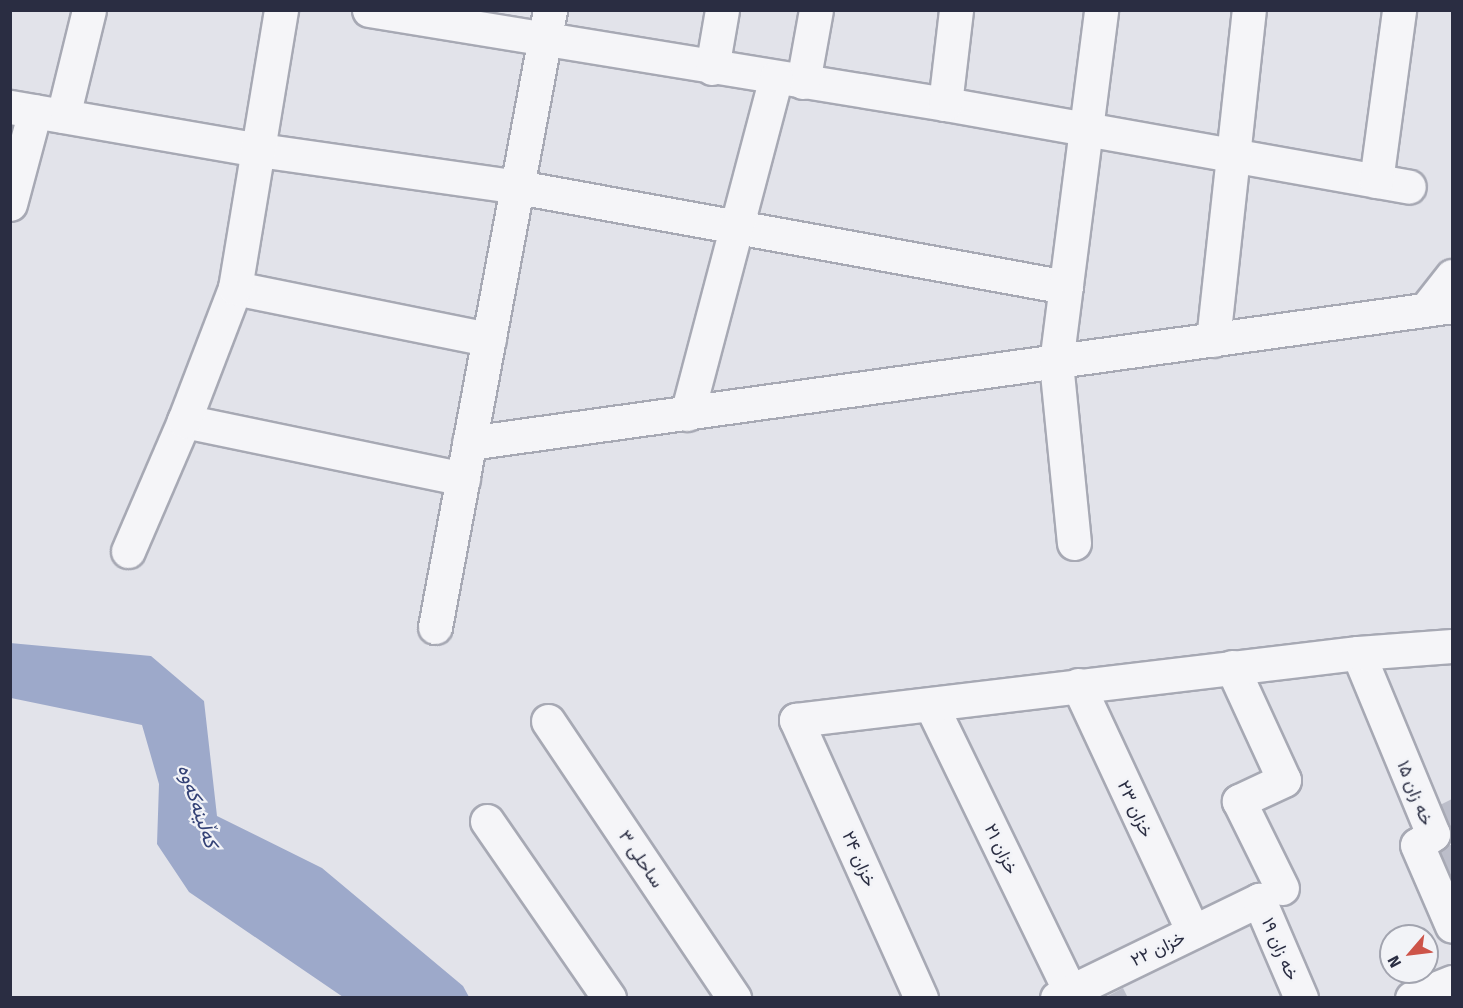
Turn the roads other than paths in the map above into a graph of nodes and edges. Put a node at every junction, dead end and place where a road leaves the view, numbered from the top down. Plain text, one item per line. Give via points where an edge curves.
1 (89, 10) edge
2 (281, 10) edge
3 (369, 10) edge
4 (722, 10) edge
5 (816, 10) edge
6 (956, 10) edge
7 (1101, 10) edge
8 (1249, 10) edge
9 (1399, 10) edge
10 (548, 26) edge
11 (712, 68) junction
12 (789, 80) junction
13 (945, 104) junction
14 (36, 112) edge
15 (1087, 129) junction
16 (259, 150) junction
17 (1235, 156) junction
18 (1376, 181) junction
19 (518, 187) junction
20 (1409, 187) dead end
21 (10, 204) edge
22 (737, 227) junction
23 (1452, 276) edge
24 (1066, 287) junction
25 (235, 288) junction
26 (1439, 308) edge
27 (489, 339) junction
28 (1213, 340) junction
29 (1056, 363) junction
30 (687, 414) junction
31 (184, 421) junction
32 (469, 443) junction
33 (463, 479) junction
34 (1074, 543) dead end
35 (128, 550) dead end
36 (435, 627) dead end
37 (1452, 646) edge
38 (1358, 653) junction
39 (1232, 667) junction
40 (1078, 685) junction
41 (932, 707) junction
42 (548, 721) dead end
43 (487, 820) dead end
44 (1270, 894) junction
45 (1452, 926) edge
46 (1193, 932) junction
47 (1452, 982) edge
48 (1067, 996) edge
49 (609, 998) edge
50 (734, 998) edge
51 (921, 998) edge
52 (1301, 998) edge
53 (1412, 998) edge

1 - 14 street
2 - 16 street
3 - 10 street
4 - 11 street
5 - 12 street
6 - 13 street
7 - 15 street
8 - 17 street
9 - 18 street
10 - 11 street
10 - 19 street
11 - 12 street
12 - 13 street
12 - 22 street
13 - 15 street
14 - 16 street
14 - 21 street
15 - 17 street
15 - 24 street
16 - 19 street
16 - 25 street
17 - 18 street
17 - 28 street
18 - 20 street
19 - 22 street
19 - 27 street
22 - 24 street
22 - 30 street
23 - 26 street
24 - 29 street
25 - 27 street
25 - 31 street
26 - 28 street
27 - 32 street
28 - 29 street
29 - 30 street
29 - 34 street
30 - 32 street
31 - 33 street
31 - 35 street
32 - 33 street
33 - 36 street
37 - 38 street
38 - 39 street
38 - 45 street, خه زان ۱۵ via 1432,834 1418,845
39 - 40 street
39 - 44 street, خه زان ۱۹ via 1284,780 1239,801
40 - 41 street
40 - 46 street, خزان ۲۳
41 - 48 street, خزان ۲۱
41 - 51 street, خزان ۲۴ via 796,720
42 - 50 street, ساحلی ۳
43 - 49 street
44 - 46 street, خزان ۲۲
44 - 52 street, خه زان ۱۹
46 - 48 street, خزان ۲۲
47 - 53 street

